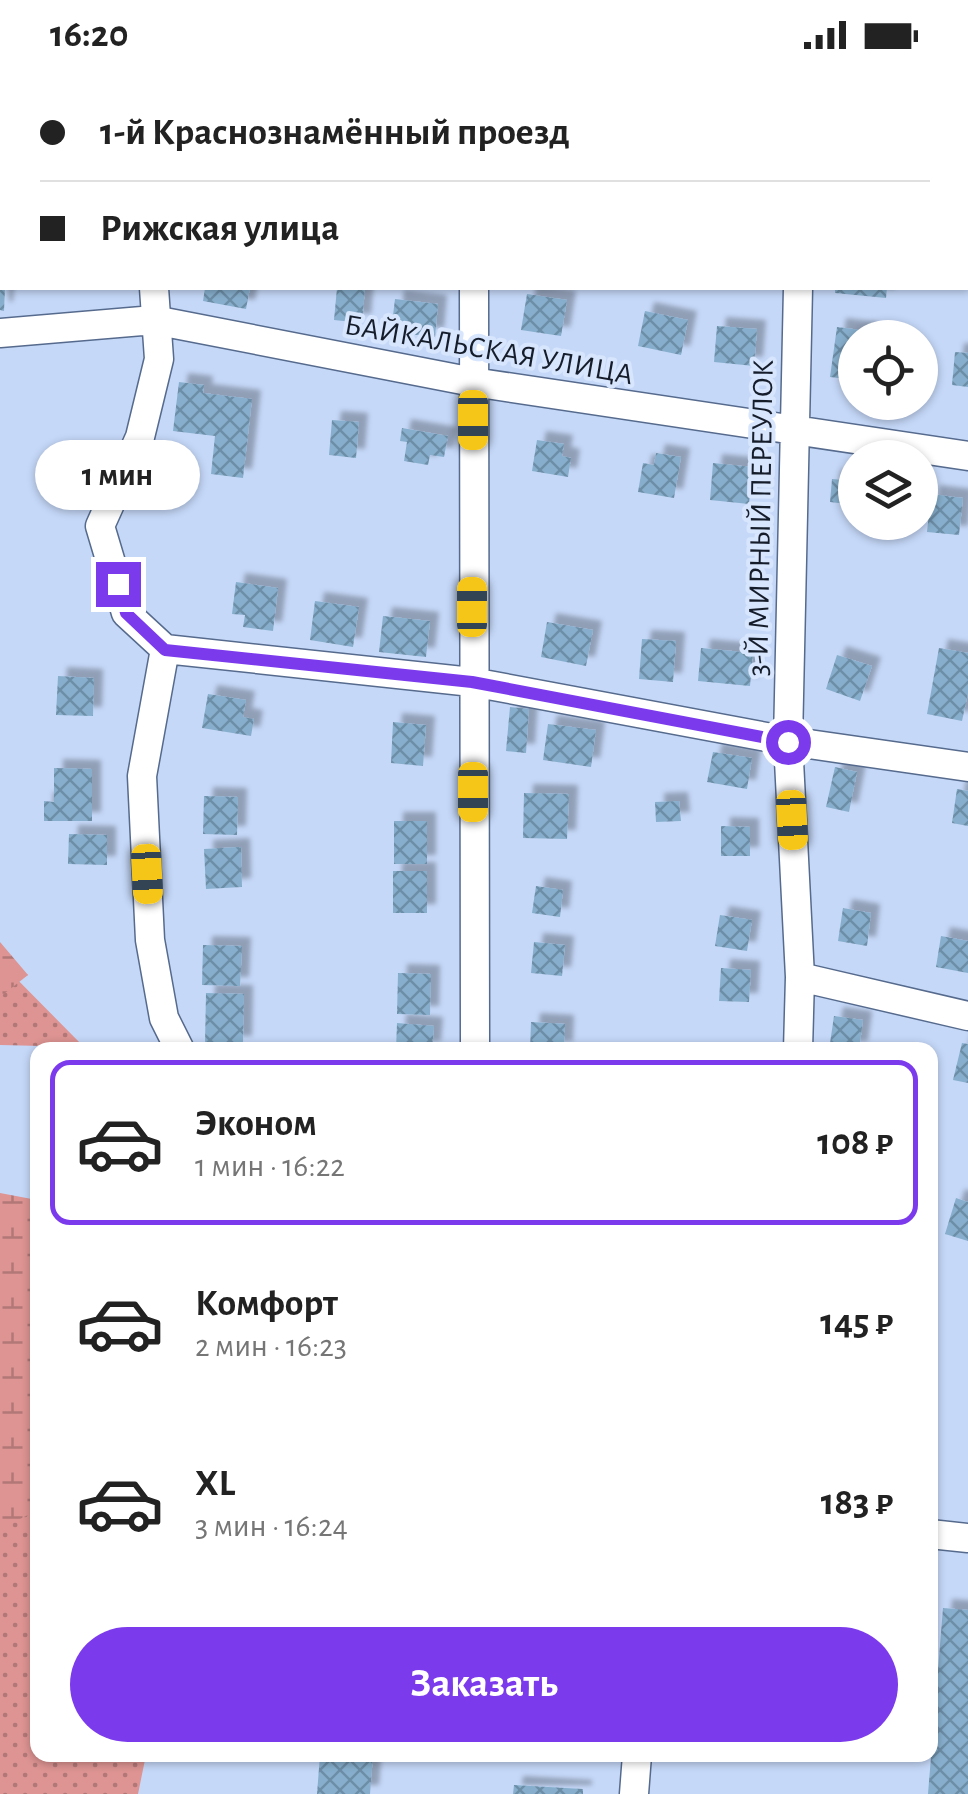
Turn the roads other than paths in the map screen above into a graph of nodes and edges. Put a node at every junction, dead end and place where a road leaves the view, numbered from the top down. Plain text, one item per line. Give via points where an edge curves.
1 (154, 290) edge
2 (474, 290) edge
3 (798, 290) edge
4 (154, 320) junction
5 (0, 333) edge
6 (474, 382) junction
7 (794, 432) junction
8 (968, 456) edge
9 (165, 650) junction
10 (472, 682) junction
11 (788, 742) junction
12 (968, 767) edge
13 (800, 977) junction
14 (968, 1016) edge
15 (176, 1042) edge
16 (475, 1042) edge
17 (798, 1042) edge
18 (938, 1535) edge
19 (968, 1538) edge
20 (636, 1762) edge
21 (634, 1794) edge

1 - 4 street
2 - 6 street
3 - 7 street, 3-Й МИРНЫЙ ПЕРЕУЛОК
4 - 5 street, БАЙКАЛЬСКАЯ УЛИЦА
4 - 6 street, БАЙКАЛЬСКАЯ УЛИЦА
4 - 9 street via 160,358 140,436 100,526 126,613
6 - 7 street, БАЙКАЛЬСКАЯ УЛИЦА
6 - 10 street
7 - 8 street, БАЙКАЛЬСКАЯ УЛИЦА
7 - 11 street, 3-Й МИРНЫЙ ПЕРЕУЛОК
9 - 10 street
9 - 15 street via 142,776 150,940 164,1018
10 - 11 street
10 - 16 street
11 - 12 street
11 - 13 street, 3-Й МИРНЫЙ ПЕРЕУЛОК
13 - 14 street
13 - 17 street, 3-Й МИРНЫЙ ПЕРЕУЛОК
18 - 19 street
20 - 21 street

